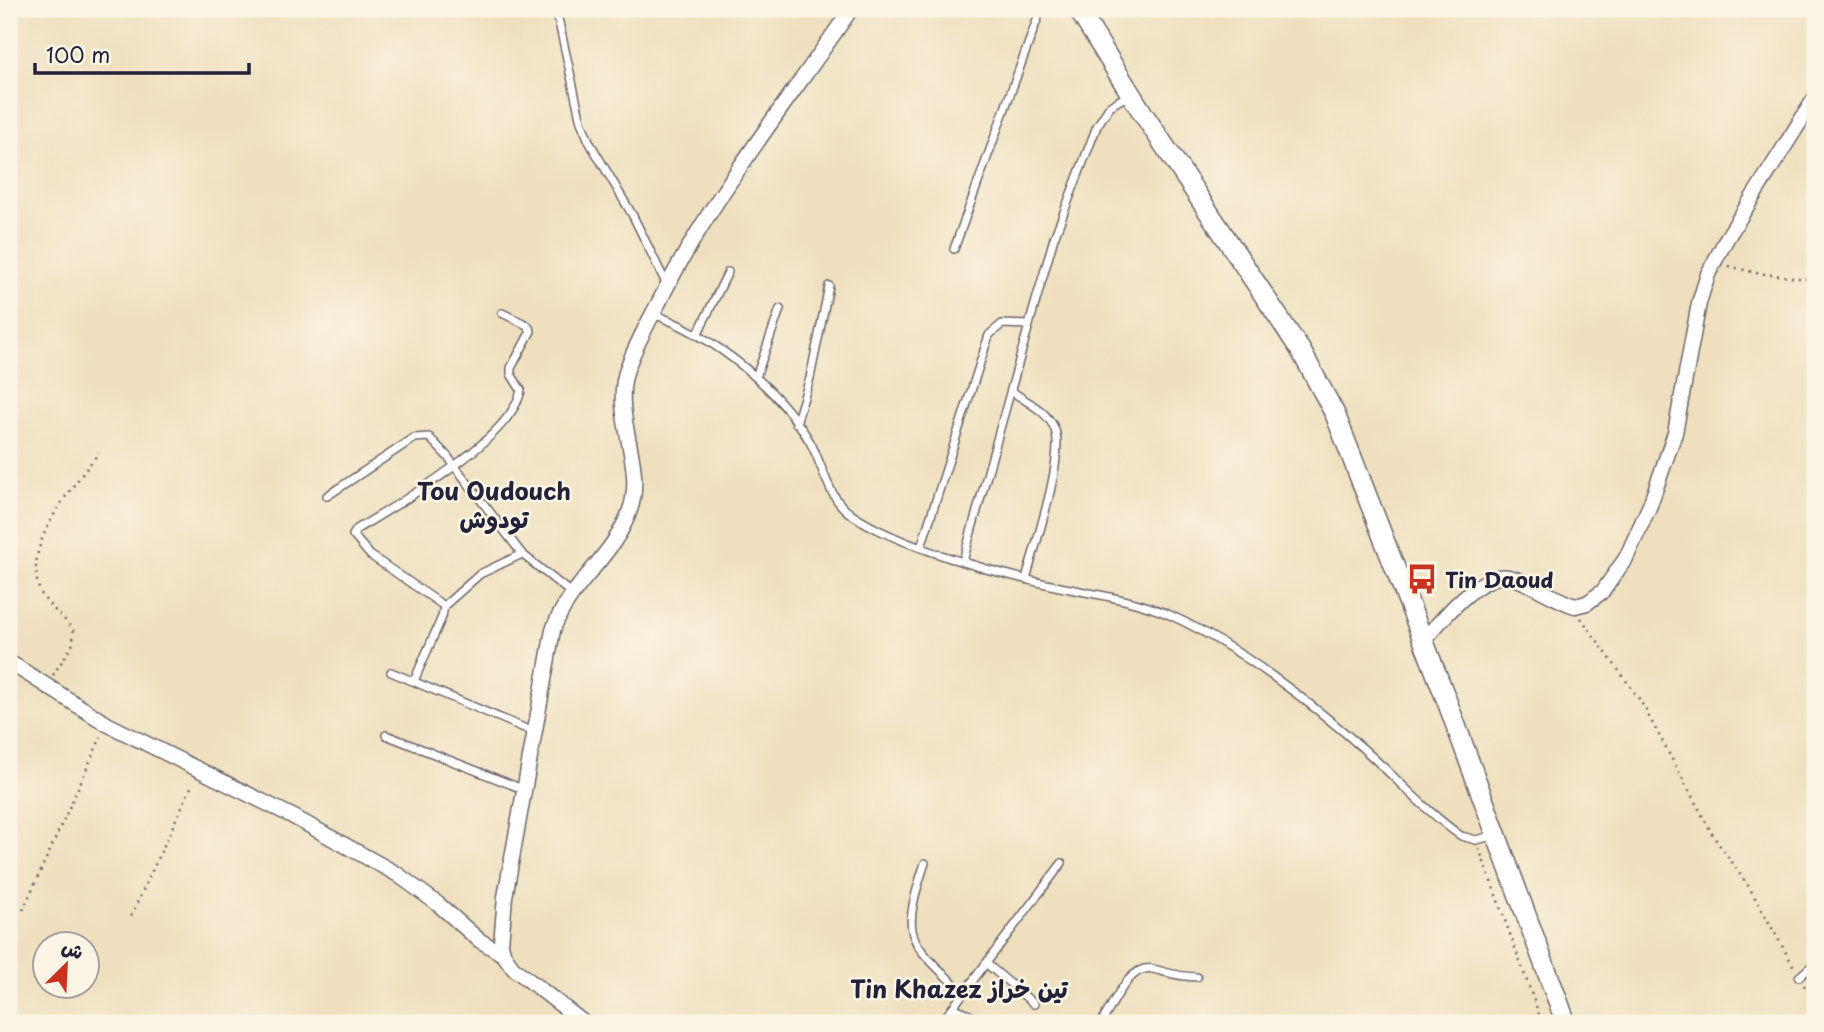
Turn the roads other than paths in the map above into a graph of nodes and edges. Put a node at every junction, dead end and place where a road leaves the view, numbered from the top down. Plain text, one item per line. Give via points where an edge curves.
1 (556, 9) edge
2 (851, 9) edge
3 (1041, 9) edge
4 (1078, 9) edge
5 (1132, 93) junction
6 (1815, 98) edge
7 (954, 249) dead end
8 (728, 272) dead end
9 (667, 285) junction
10 (829, 286) dead end
11 (780, 309) dead end
12 (502, 313) dead end
13 (653, 314) junction
14 (1029, 325) junction
15 (698, 333) junction
16 (756, 377) junction
17 (1011, 391) junction
18 (796, 423) junction
19 (455, 466) junction
20 (327, 496) dead end
21 (921, 547) junction
22 (522, 554) junction
23 (963, 561) junction
24 (1026, 579) junction
25 (571, 593) junction
26 (444, 606) junction
27 (1423, 641) junction
28 (9, 662) edge
29 (391, 673) dead end
30 (414, 681) junction
31 (536, 733) junction
32 (386, 735) dead end
33 (525, 790) junction
34 (1497, 834) junction
35 (925, 863) dead end
36 (1062, 863) dead end
37 (504, 955) junction
38 (1815, 963) edge
39 (987, 964) junction
40 (1197, 977) dead end
41 (1799, 977) road end
42 (963, 993) junction
43 (1034, 1004) dead end
44 (953, 1007) junction
45 (584, 1023) edge
46 (941, 1023) edge
47 (985, 1023) edge
48 (1101, 1023) edge
49 (1566, 1023) edge

1 - 9 lane via 581,122
2 - 9 street via 747,154
3 - 7 lane
4 - 5 main road
5 - 14 lane via 1114,102 1097,126 1045,265
5 - 27 main road via 1317,379 1373,505
6 - 27 street via 1714,262 1699,303 1675,433 1650,505 1610,584 1595,598 1574,606 1515,579 1494,578 1474,590
8 - 15 lane
9 - 13 street
10 - 18 lane
11 - 16 lane
12 - 19 lane via 531,329 511,368 522,392 504,419
13 - 15 lane
13 - 25 street via 628,366 621,397 633,472 631,508 611,545
14 - 17 lane
14 - 21 lane via 1002,324 989,335
15 - 16 lane
16 - 18 lane
17 - 23 lane
17 - 24 lane via 1046,416 1057,439 1050,490
18 - 21 lane via 842,507
19 - 20 lane via 433,440 417,437
19 - 22 lane
19 - 26 lane via 353,535 370,555
21 - 23 lane
22 - 25 lane
22 - 26 lane via 481,574
23 - 24 lane
24 - 34 lane via 1140,604 1175,618 1302,698 1450,829 1469,840
25 - 31 street via 553,630
26 - 30 lane
27 - 34 main road
28 - 37 street via 107,724 397,874
29 - 30 lane
30 - 31 lane
31 - 33 street
32 - 33 lane
33 - 37 street via 502,916
34 - 49 main road
35 - 42 lane via 911,936 920,952
36 - 39 lane
37 - 45 street via 523,977
38 - 41 lane
39 - 42 lane
39 - 43 lane
40 - 48 lane via 1141,970
42 - 44 lane
44 - 46 lane
44 - 47 lane

